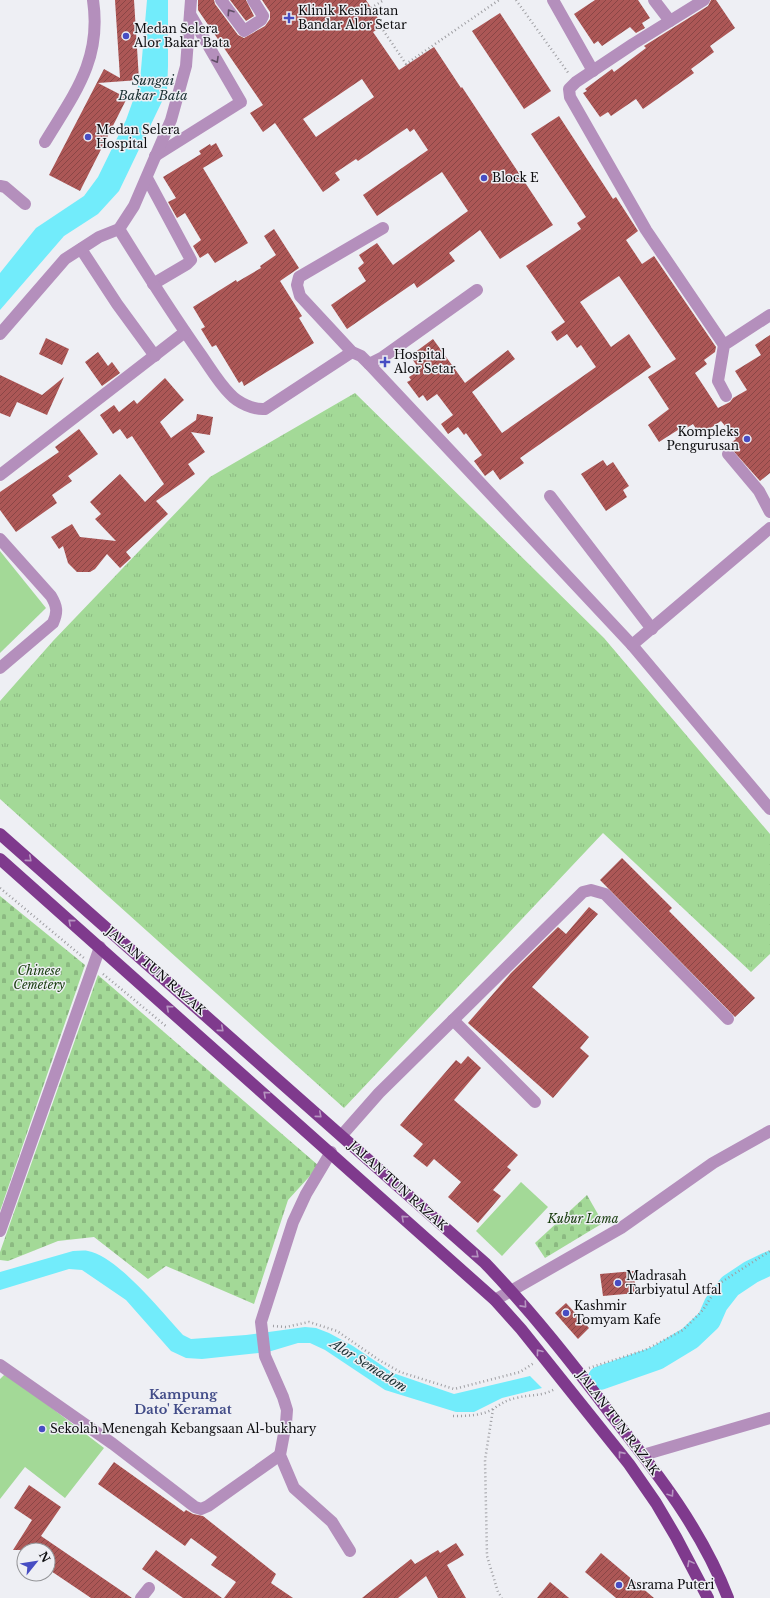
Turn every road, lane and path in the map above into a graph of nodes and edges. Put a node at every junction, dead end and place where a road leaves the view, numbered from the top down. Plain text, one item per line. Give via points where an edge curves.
1 (93, 0) edge
2 (191, 0) edge
3 (221, 0) edge
4 (253, 0) edge
5 (384, 0) edge
6 (499, 0) edge
7 (516, 0) edge
8 (554, 0) edge
9 (654, 0) edge
10 (704, 0) edge
11 (371, 8) dead end
12 (190, 13) junction
13 (670, 21) junction
14 (381, 27) dead end
15 (593, 71) junction
16 (576, 82) junction
17 (46, 142) dead end
18 (155, 156) junction
19 (147, 178) junction
20 (0, 186) edge
21 (25, 204) dead end
22 (383, 228) dead end
23 (119, 229) junction
24 (81, 248) junction
25 (153, 284) junction
26 (477, 290) dead end
27 (770, 315) edge
28 (185, 332) junction
29 (0, 334) edge
30 (724, 345) junction
31 (352, 352) junction
32 (155, 356) junction
33 (369, 364) junction
34 (726, 396) dead end
35 (728, 454) dead end
36 (0, 475) edge
37 (550, 496) dead end
38 (770, 512) edge
39 (770, 528) edge
40 (0, 539) edge
41 (652, 629) junction
42 (632, 645) junction
43 (0, 668) edge
44 (770, 809) edge
45 (0, 834) edge
46 (0, 859) edge
47 (100, 947) junction
48 (728, 1019) dead end
49 (452, 1020) junction
50 (535, 1102) dead end
51 (770, 1131) edge
52 (342, 1135) junction
53 (331, 1152) junction
54 (0, 1231) edge
55 (770, 1251) edge
56 (512, 1291) junction
57 (495, 1300) junction
58 (276, 1327) dead end
59 (0, 1365) edge
60 (524, 1369) dead end
61 (578, 1371) junction
62 (565, 1384) junction
63 (493, 1409) junction
64 (453, 1416) dead end
65 (770, 1418) edge
66 (280, 1455) junction
67 (643, 1455) junction
68 (350, 1552) dead end
69 (149, 1588) dead end
70 (141, 1598) edge
71 (502, 1598) edge
72 (708, 1598) edge
73 (728, 1598) edge

1 - 17 street via 96,22 92,55 84,78
2 - 12 street
4 -> 3 street via 263,16 261,20 244,30
5 - 11 path
6 - 14 path via 406,64
7 - 16 path
8 - 15 street
9 - 13 street
10 - 13 street
12 - 18 street via 186,66 171,120
12 -> 18 street via 241,102
13 - 15 street
15 - 16 street
16 - 30 street via 569,89 570,98 646,230
18 - 19 street
19 - 23 street via 134,206
19 - 25 street via 191,260
20 - 21 street via 5,187
22 - 31 street via 299,277 297,285 300,296
23 - 24 street
23 - 25 street
24 - 29 street via 65,259
24 - 32 street
25 - 28 street
26 - 33 street via 383,357
27 - 30 street
28 - 31 street via 231,395 258,410 266,409
28 - 32 street
30 - 34 street via 718,381
31 - 33 street via 362,356
32 - 36 street
33 - 42 street
35 - 38 street via 759,491
37 - 41 street
39 - 41 street
40 - 43 street via 51,596 57,614 53,623
41 - 42 street
42 - 44 street
45 -> 52 main road, JALAN TUN RAZAK
47 -> 46 main road, JALAN TUN RAZAK
53 -> 47 main road, JALAN TUN RAZAK
47 - 54 street
48 - 49 street via 605,894 591,890 583,892 573,900
49 - 50 street
49 - 52 street via 379,1093
51 - 56 street via 713,1163 621,1228
52 -> 56 main road, JALAN TUN RAZAK via 485,1263
57 -> 53 main road, JALAN TUN RAZAK
53 - 66 street via 293,1222 261,1322 265,1356 287,1410
55 - 61 path via 720,1283 703,1310 683,1330 645,1350
56 - 57 street
56 -> 61 main road, JALAN TUN RAZAK
62 -> 57 main road, JALAN TUN RAZAK
58 - 60 path via 310,1322 338,1331 400,1372 454,1389 490,1381
59 - 66 street via 113,1444 195,1507 202,1509 208,1506
61 - 67 main road, JALAN TUN RAZAK
62 - 63 path via 544,1395 516,1397 502,1402
72 -> 62 main road, JALAN TUN RAZAK via 656,1503 629,1464
63 - 64 path via 474,1416
63 - 71 path via 485,1460 487,1556
65 - 67 street
66 - 68 street via 294,1488 332,1522
67 -> 73 main road, JALAN TUN RAZAK via 692,1527
69 - 70 street

